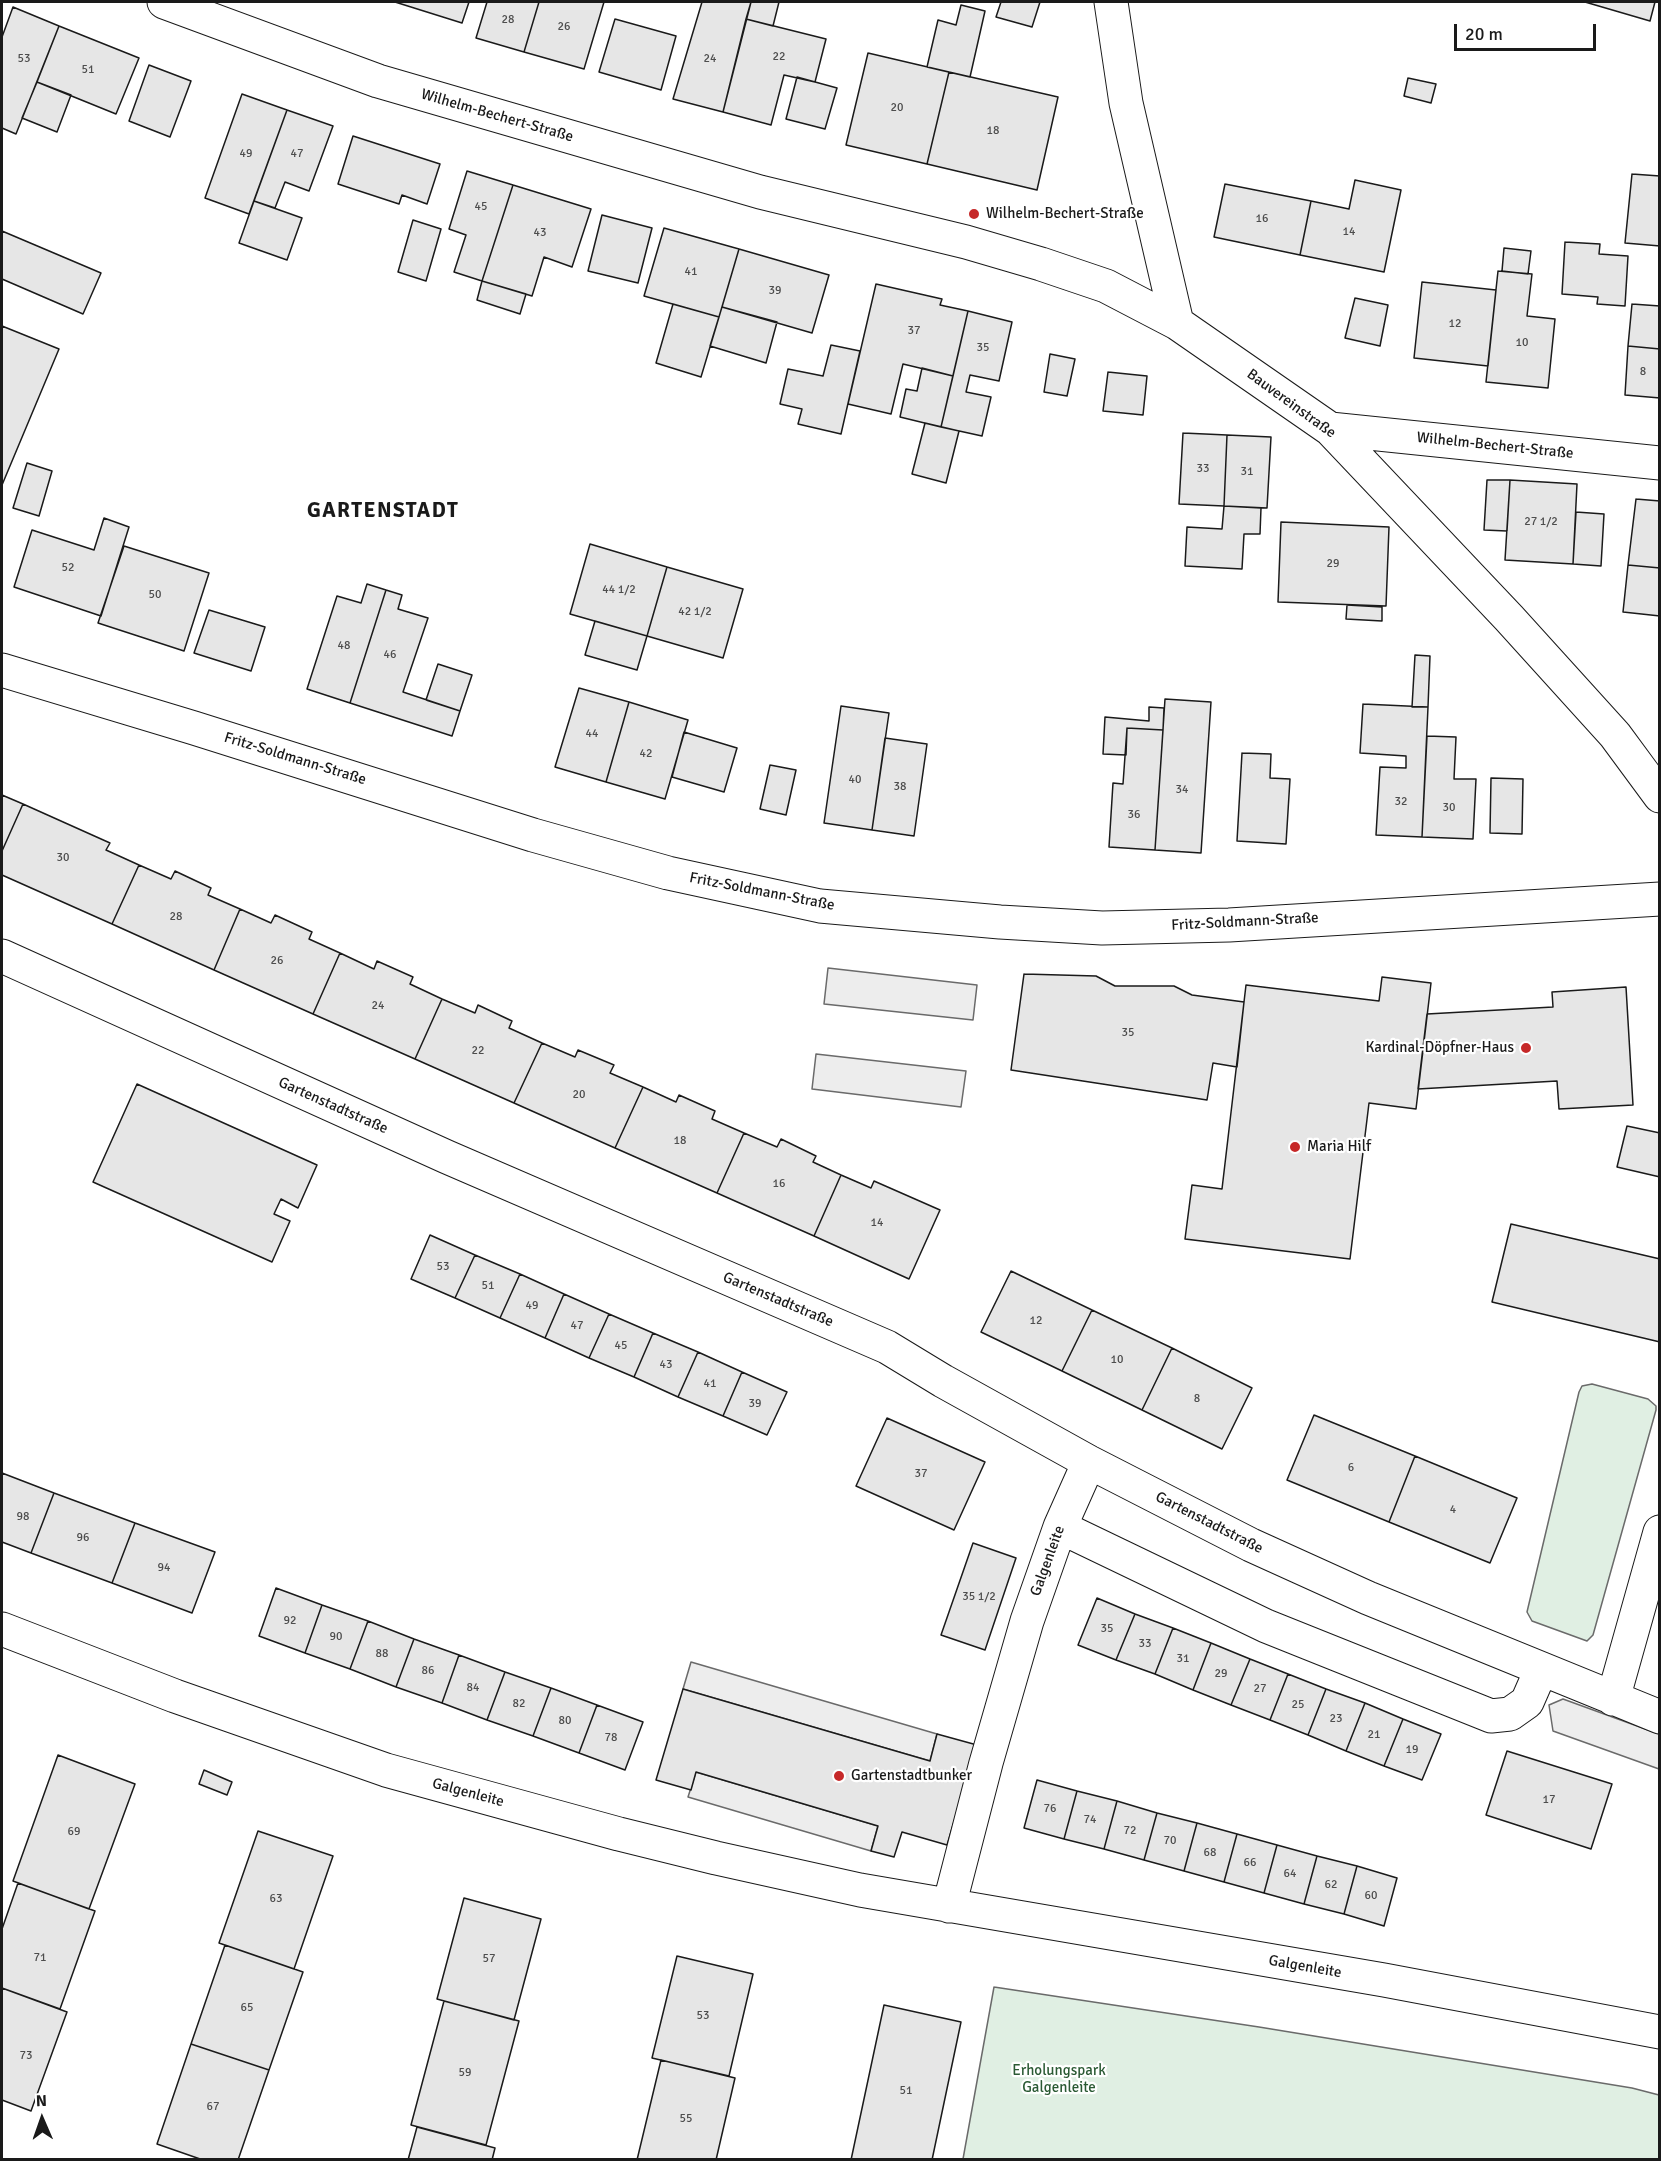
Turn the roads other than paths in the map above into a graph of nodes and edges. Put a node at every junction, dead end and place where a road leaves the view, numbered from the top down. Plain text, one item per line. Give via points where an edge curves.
1 (164, 2) edge
2 (1111, 2) edge
3 (1177, 323) junction
4 (1330, 429) junction
5 (1659, 463) edge
6 (2, 670) edge
7 (1659, 796) edge
8 (1659, 899) edge
9 (2, 956) edge
10 (1089, 1462) junction
11 (1060, 1527) junction
12 (1659, 1532) edge
13 (2, 1629) edge
14 (1541, 1670) junction
15 (1613, 1699) junction
16 (1659, 1717) edge
17 (949, 1906) junction
18 (1659, 2032) edge

1 - 3 street, Wilhelm-Bechert-Straße via 378,81 760,192 1041,264 1106,286
2 - 3 street via 1126,103
3 - 4 street, Bauvereinstraße
4 - 5 street, Wilhelm-Bechert-Straße
4 - 7 street, Bauvereinstraße via 1615,735
6 - 8 street, Fritz-Soldmann-Straße via 533,835 668,873 820,906 1102,928 1228,925
9 - 10 street, Gartenstadtstraße via 447,1157 887,1347
10 - 11 street, Galgenleite
10 - 14 street, Gartenstadtstraße via 1251,1545
11 - 14 street via 1266,1626 1491,1716 1510,1714 1527,1702
11 - 17 street, Galgenleite via 1027,1620
12 - 15 street
13 - 17 street, Galgenleite via 175,1696 386,1770 716,1858
14 - 15 street, Gartenstadtstraße
15 - 16 street, Gartenstadtstraße
17 - 18 street, Galgenleite via 1384,1980

